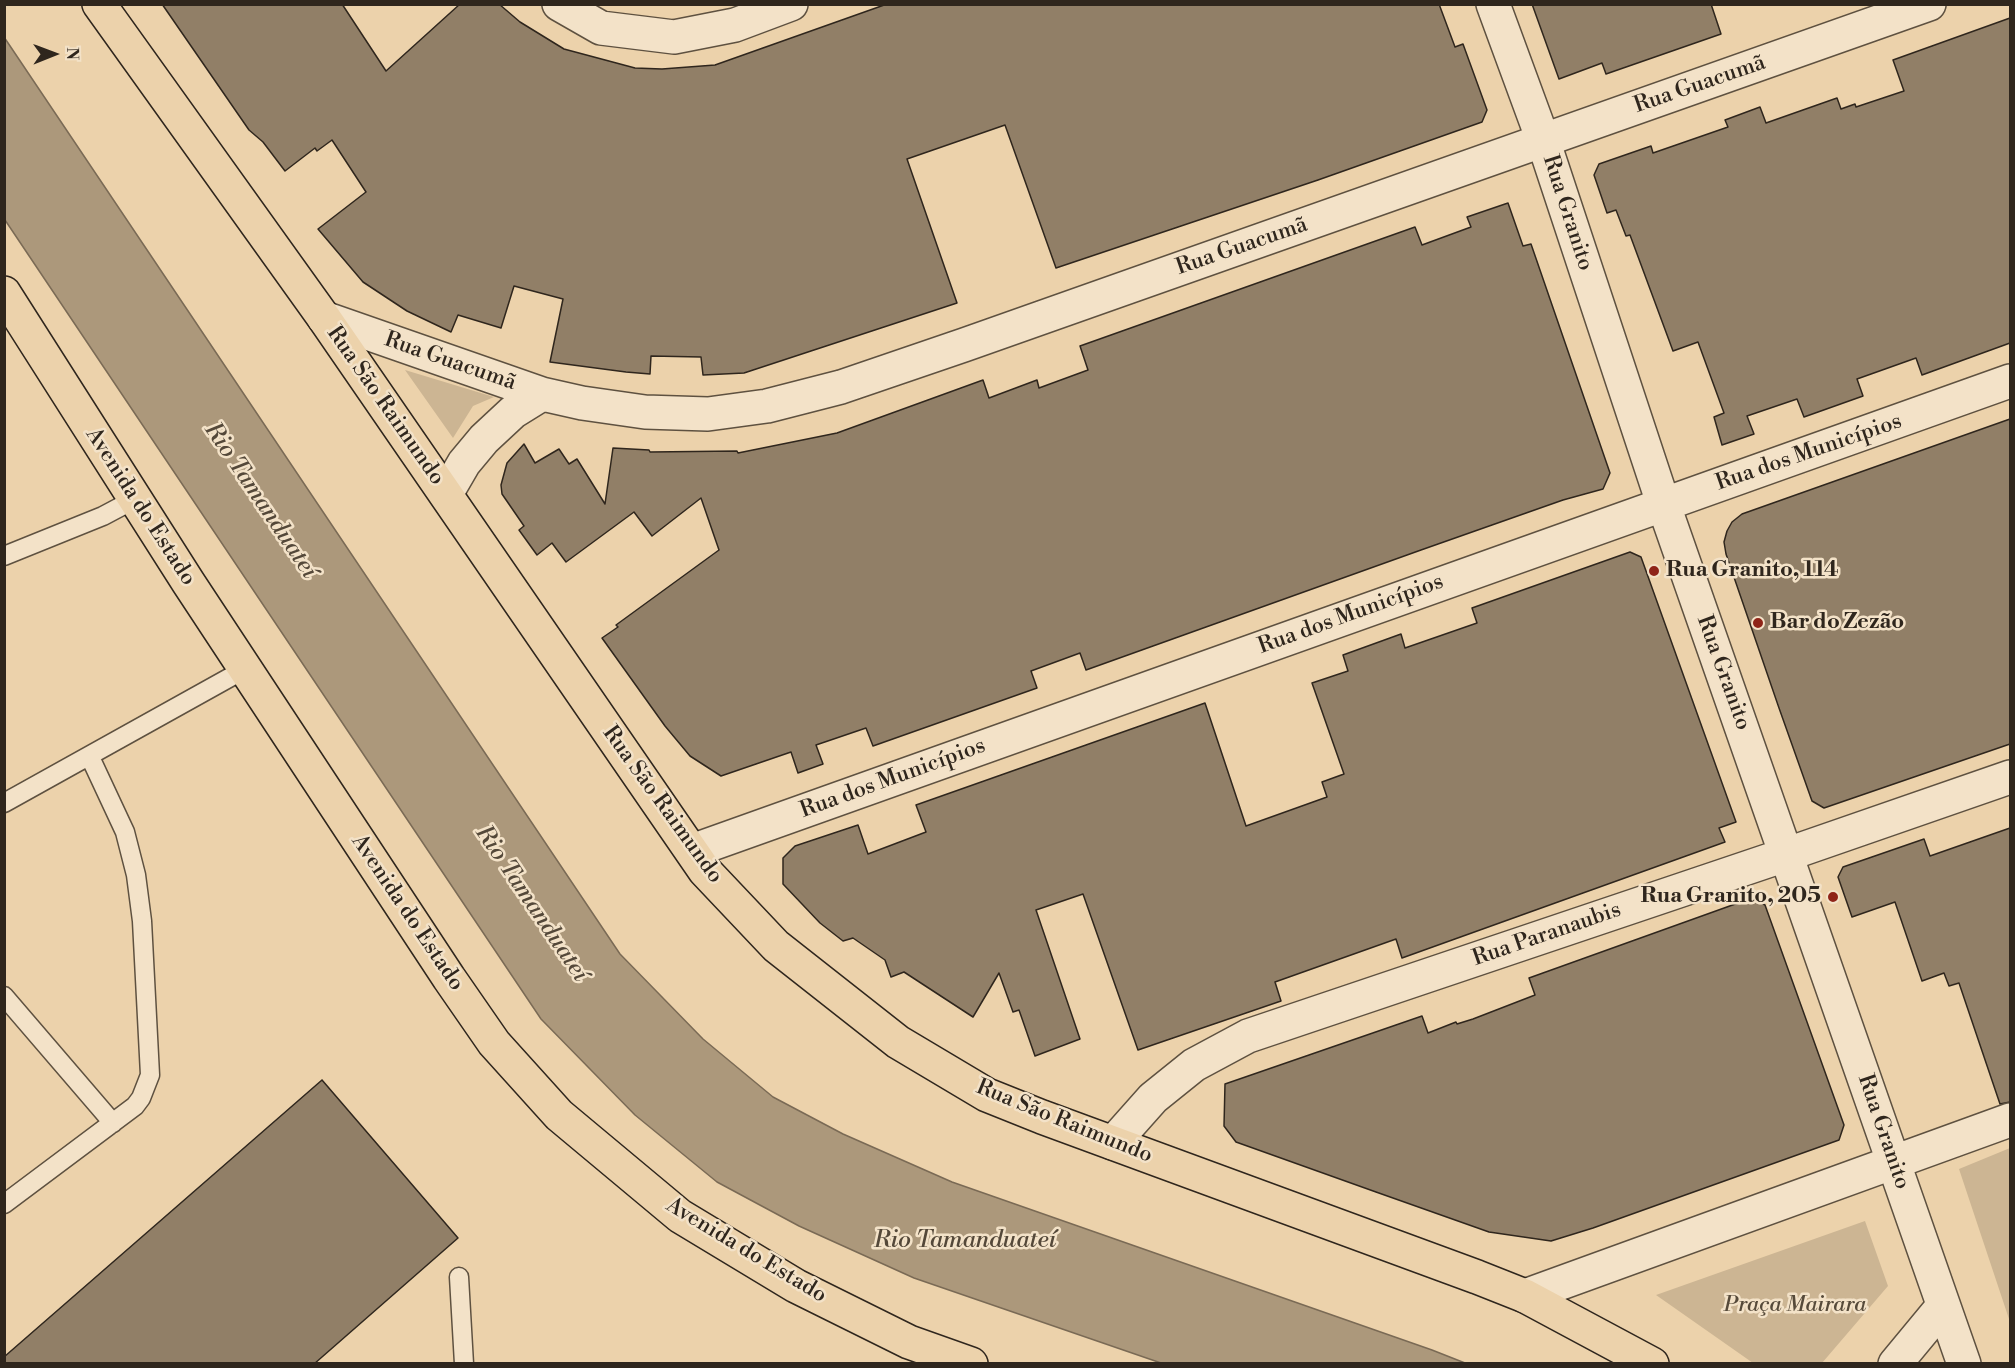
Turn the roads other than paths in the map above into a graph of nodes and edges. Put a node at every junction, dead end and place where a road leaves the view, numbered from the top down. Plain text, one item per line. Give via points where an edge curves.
1 (99, 4) edge
2 (559, 4) edge
3 (791, 4) edge
4 (1493, 4) edge
5 (1929, 4) edge
6 (1543, 140) junction
7 (4, 293) edge
8 (324, 318) junction
9 (2010, 381) edge
10 (542, 394) junction
11 (446, 494) junction
12 (135, 499) junction
13 (1663, 503) junction
14 (4, 556) edge
15 (245, 669) junction
16 (90, 757) junction
17 (2010, 777) edge
18 (4, 803) edge
19 (692, 850) junction
20 (1788, 854) junction
21 (4, 996) edge
22 (2010, 1120) edge
23 (113, 1123) junction
24 (1113, 1143) junction
25 (1894, 1163) junction
26 (4, 1204) edge
27 (459, 1276) dead end
28 (1525, 1296) junction
29 (1943, 1306) junction
30 (464, 1364) edge
31 (971, 1364) edge
32 (1652, 1364) edge
33 (1896, 1364) edge
34 (1964, 1364) edge

1 - 8 highway, Rua São Raimundo
2 - 3 street via 601,28 674,37 735,25
4 - 6 street, Rua Granito
5 - 6 street, Rua Guacumã
6 - 10 street, Rua Guacumã via 964,345 841,387 767,406 708,414 645,412
6 - 13 street, Rua Granito
7 - 12 highway, Avenida do Estado
8 - 10 street, Rua Guacumã
8 - 11 highway, Rua São Raimundo
9 - 13 street, Rua dos Municípios
10 - 11 street, Rua Guacumã via 513,412 484,438
11 - 19 highway, Rua São Raimundo
12 - 14 lane
12 - 15 highway, Avenida do Estado
13 - 19 street, Rua dos Municípios
13 - 20 street, Rua Granito
15 - 16 lane
15 - 31 highway, Avenida do Estado via 494,1042 559,1115 699,1228 796,1286 909,1342
16 - 18 lane
16 - 23 lane via 125,832 136,875 144,944 150,1075 135,1106
17 - 20 street, Rua Paranaubis
19 - 24 highway, Rua São Raimundo via 705,871 776,946 898,1042 987,1095
20 - 24 street, Rua Paranaubis via 1248,1036 1194,1065 1153,1098
20 - 25 street, Rua Granito
21 - 23 lane
22 - 25 street
23 - 26 lane
24 - 28 highway, Rua São Raimundo
25 - 28 street
25 - 29 street, Rua Granito
27 - 30 lane
28 - 32 highway, Rua São Raimundo
29 - 33 street
29 - 34 street, Rua Granito

